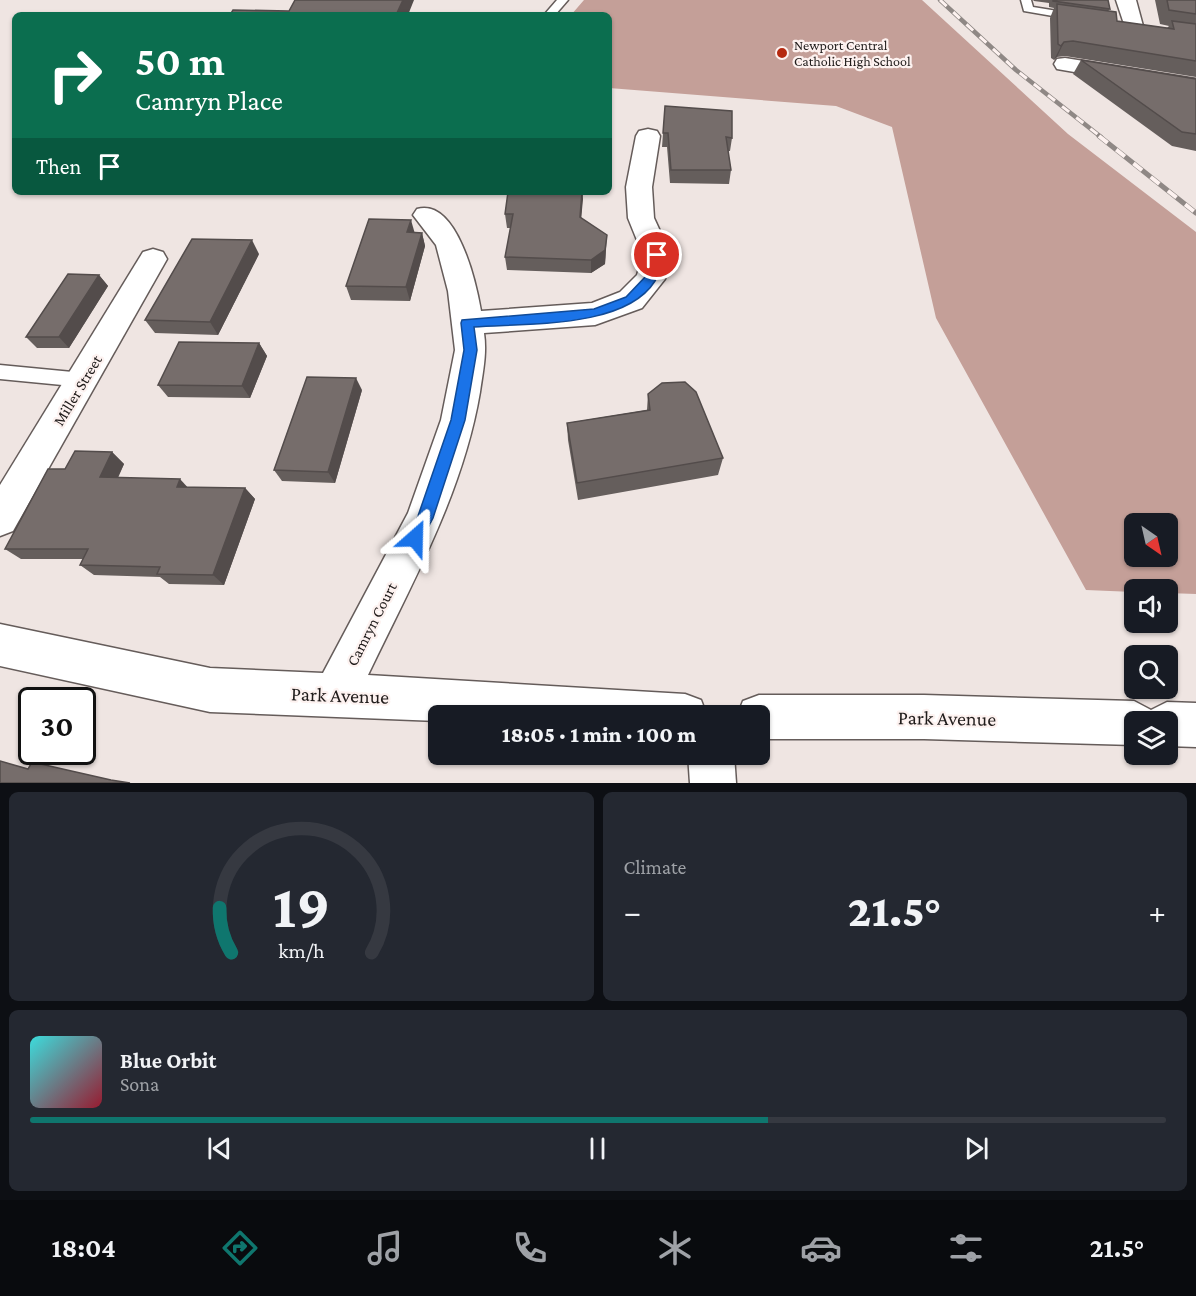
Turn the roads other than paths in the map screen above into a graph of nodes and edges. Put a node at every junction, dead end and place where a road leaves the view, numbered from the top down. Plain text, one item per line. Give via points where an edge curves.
1 (563, 0) edge
2 (1126, 0) edge
3 (1027, 5) edge
4 (552, 12) edge
5 (1086, 18) edge
6 (1132, 25) edge
7 (1065, 64) dead end
8 (1196, 86) edge
9 (648, 136) dead end
10 (426, 215) dead end
11 (153, 259) dead end
12 (467, 323) junction
13 (0, 372) edge
14 (83, 380) junction
15 (0, 519) edge
16 (0, 645) edge
17 (335, 695) junction
18 (526, 705) edge
19 (770, 717) edge
20 (1124, 723) edge
21 (1178, 724) edge
22 (1196, 725) edge
23 (712, 765) edge
24 (713, 783) edge

1 - 4 lane
2 - 6 street
3 - 5 lane
7 - 8 street
9 - 12 street via 639,187 642,218 657,255 650,279 631,300 595,314
10 - 12 street, Camryn Court via 449,243 463,291
11 - 14 street, Miller Street
12 - 17 street, Camryn Court via 471,350 458,420 425,518
13 - 14 lane
14 - 15 street, Miller Street
16 - 17 street, Park Avenue via 210,690
17 - 18 street, Park Avenue
19 - 20 street, Park Avenue
21 - 22 street
23 - 24 street

